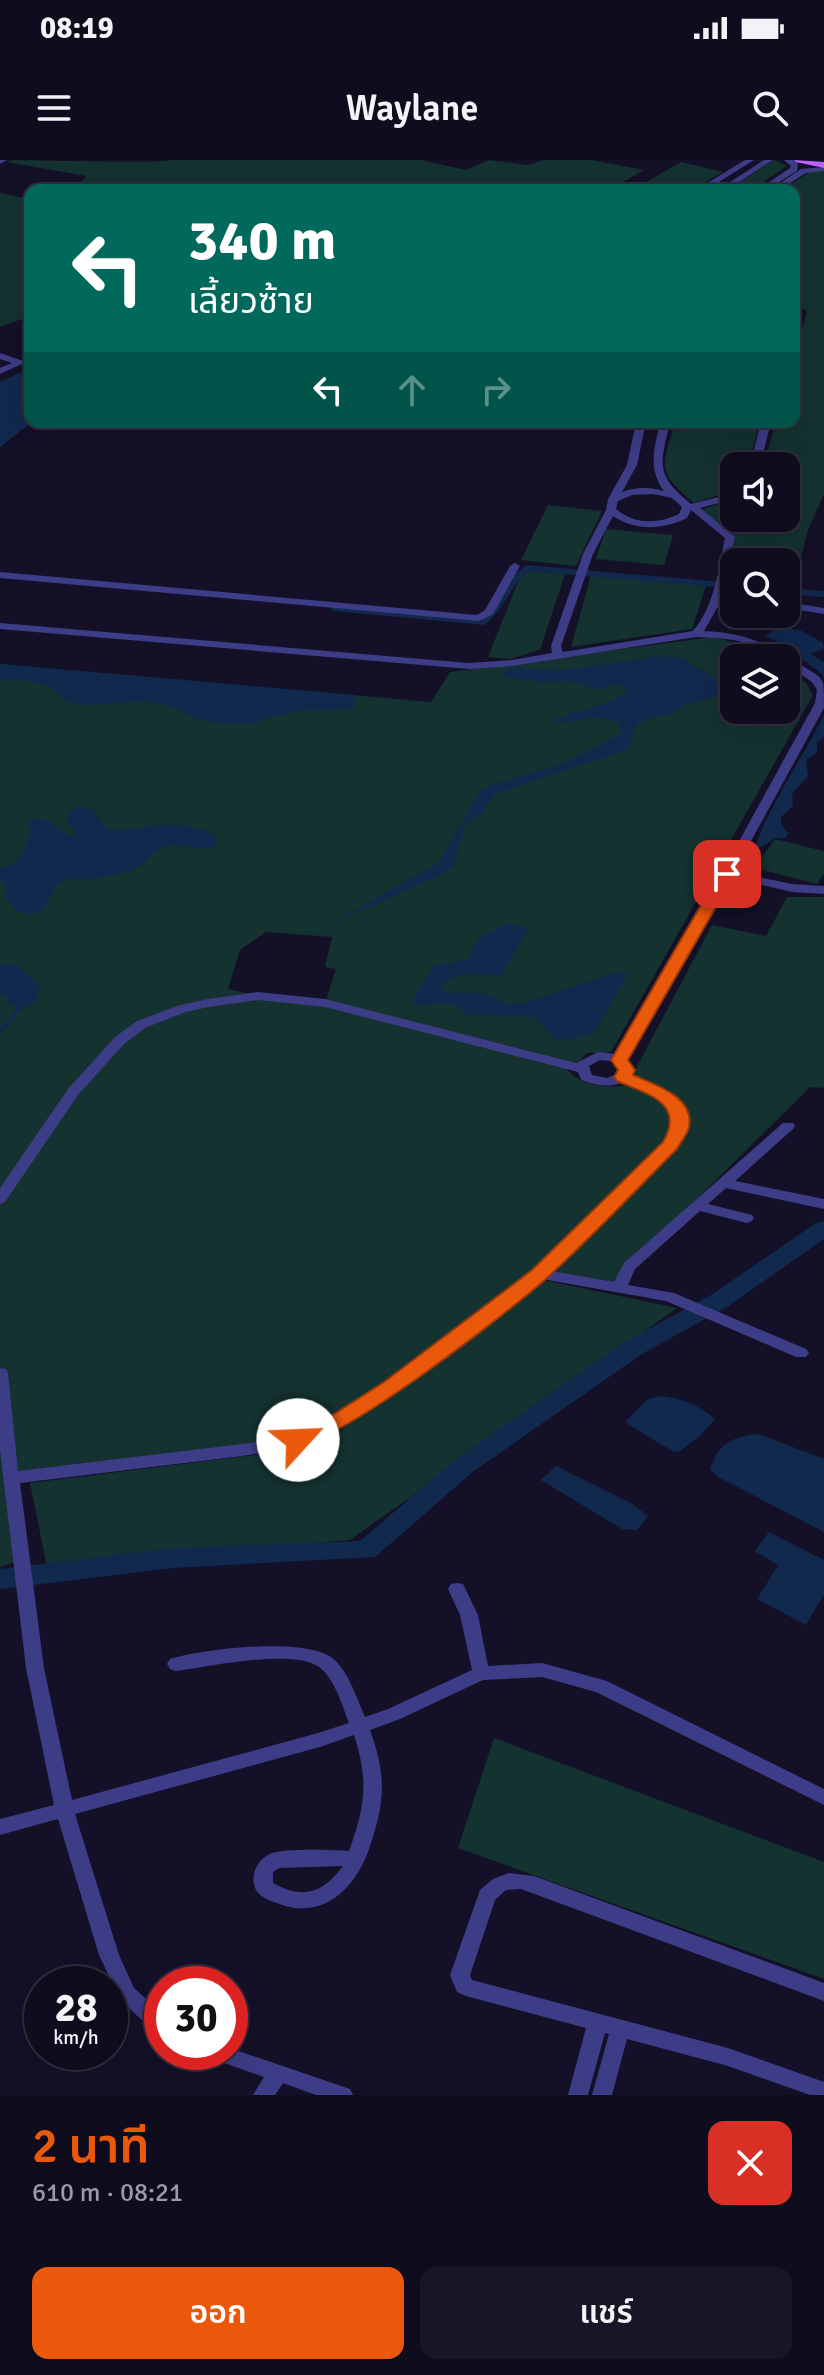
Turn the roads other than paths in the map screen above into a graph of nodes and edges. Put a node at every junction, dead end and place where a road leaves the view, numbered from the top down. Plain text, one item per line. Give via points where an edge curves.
1 (750, 160) edge
2 (769, 160) edge
3 (788, 160) edge
4 (797, 164) edge
5 (824, 167) edge
6 (807, 171) junction
7 (824, 176) edge
8 (712, 183) edge
9 (731, 184) edge
10 (769, 184) edge
11 (784, 184) edge
12 (5, 358) edge
13 (0, 371) edge
14 (640, 428) edge
15 (664, 428) edge
16 (764, 428) edge
17 (758, 452) edge
18 (675, 496) junction
19 (720, 500) edge
20 (612, 505) junction
21 (690, 508) junction
22 (515, 566) dead end
23 (0, 575) edge
24 (800, 607) edge
25 (824, 611) edge
26 (709, 621) junction
27 (0, 626) edge
28 (696, 634) junction
29 (724, 634) junction
30 (762, 644) edge
31 (558, 654) junction
32 (800, 669) edge
33 (727, 874) junction
34 (824, 890) edge
35 (619, 1060) junction
36 (581, 1069) junction
37 (623, 1077) junction
38 (788, 1126) dead end
39 (724, 1183) junction
40 (0, 1199) edge
41 (824, 1204) edge
42 (697, 1206) junction
43 (747, 1218) dead end
44 (539, 1274) junction
45 (619, 1285) junction
46 (801, 1353) dead end
47 (0, 1373) edge
48 (11, 1478) junction
49 (457, 1589) dead end
50 (176, 1664) dead end
51 (481, 1673) junction
52 (359, 1727) junction
53 (824, 1798) edge
54 (65, 1811) junction
55 (0, 1827) edge
56 (356, 1859) dead end
57 (824, 1992) edge
58 (144, 2010) edge
59 (598, 2022) junction
60 (620, 2029) junction
61 (248, 2063) edge
62 (278, 2074) junction
63 (824, 2091) edge
64 (263, 2095) edge
65 (343, 2095) edge
66 (578, 2095) edge
67 (602, 2095) edge

1 - 8 street
2 - 9 street
3 - 4 street
4 - 5 main road
4 - 6 street
4 - 10 street
5 - 6 street
6 - 7 street
6 - 11 street
12 - 13 street via 20,363
14 - 20 street via 632,465
15 - 18 street via 656,466 660,482
16 - 17 street
18 - 20 street via 641,491
18 - 21 street
19 - 21 street
20 - 21 street via 625,520 651,524 675,521
20 - 31 street via 583,571 556,646
21 - 26 street via 730,537
22 - 23 street via 489,612 479,618
24 - 25 street
26 - 28 street
26 - 29 street
27 - 31 street via 449,665 512,663
28 - 29 street
28 - 31 street
29 - 30 street
32 - 33 street via 816,680 823,697
33 - 34 street
33 - 35 street
35 - 36 street via 598,1056 586,1060
35 - 37 street via 627,1070
36 - 37 street via 598,1082
36 - 40 street via 310,1001 258,996 208,1003 142,1024 120,1040 73,1092
37 - 44 street via 666,1097 678,1110 680,1127 670,1145
38 - 39 street
39 - 41 street
39 - 42 street
42 - 43 street
42 - 45 street via 629,1266
44 - 45 street
44 - 48 street via 391,1387 314,1434 257,1448
45 - 46 street via 696,1303 716,1318
47 - 48 street
48 - 54 street via 41,1702
49 - 51 street via 469,1615
50 - 52 street via 270,1654 313,1656 330,1667
51 - 52 street
51 - 53 street via 542,1670 601,1686
52 - 54 street
52 - 56 street via 375,1784
54 - 55 street
54 - 58 street via 109,1955 127,1994
57 - 59 street via 527,1882 513,1880 493,1887 460,1975 464,1986
59 - 60 street
59 - 66 street
60 - 63 street via 728,2057
60 - 67 street
61 - 62 street
62 - 64 street
62 - 65 street

